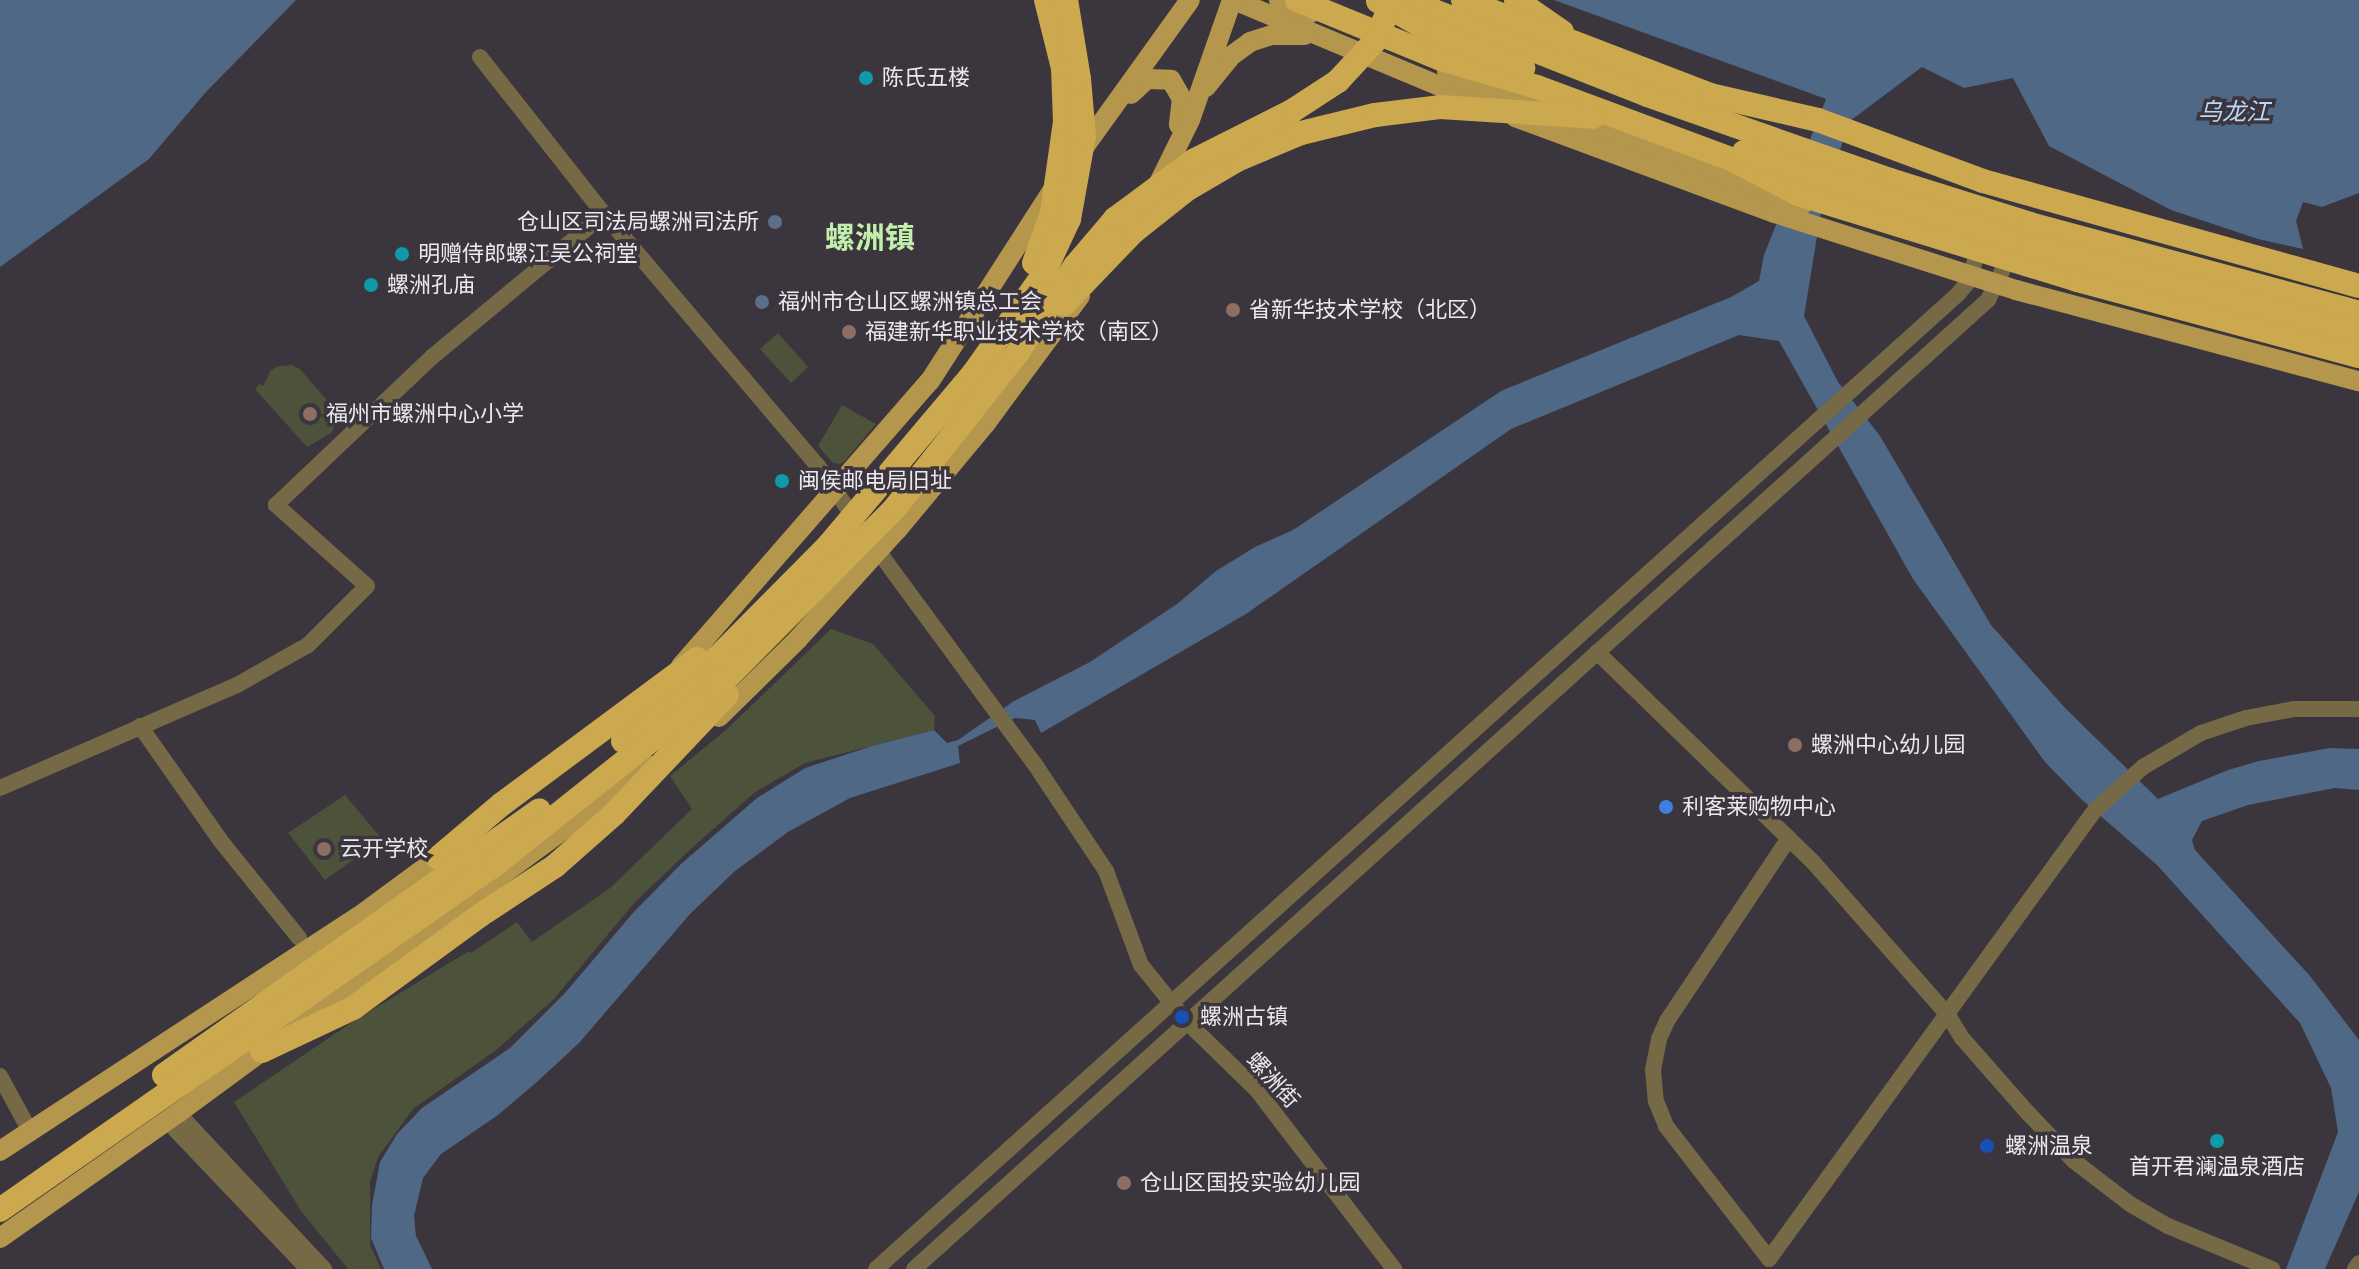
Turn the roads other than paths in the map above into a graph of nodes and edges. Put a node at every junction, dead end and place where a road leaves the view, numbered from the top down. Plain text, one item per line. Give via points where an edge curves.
1 (1046, 0) edge
2 (1066, 0) edge
3 (1190, 0) edge
4 (1233, 0) edge
5 (1279, 0) edge
6 (1297, 0) edge
7 (1376, 0) edge
8 (1393, 0) edge
9 (1414, 0) edge
10 (1463, 0) edge
11 (1516, 0) edge
12 (1314, 35) junction
13 (480, 57) dead end
14 (1606, 57) junction
15 (1196, 100) junction
16 (1093, 135) junction
17 (1660, 135) junction
18 (1174, 157) junction
19 (1778, 205) junction
20 (604, 214) junction
21 (1973, 268) junction
22 (2000, 277) junction
23 (2359, 286) edge
24 (2359, 313) edge
25 (2359, 333) edge
26 (1018, 352) junction
27 (2359, 356) edge
28 (2359, 366) edge
29 (2359, 381) edge
30 (954, 395) junction
31 (836, 490) junction
32 (878, 552) junction
33 (768, 623) junction
34 (1597, 652) junction
35 (2359, 709) edge
36 (140, 726) junction
37 (0, 788) edge
38 (1789, 838) junction
39 (438, 858) junction
40 (299, 938) dead end
41 (1171, 1001) junction
42 (1948, 1015) junction
43 (1187, 1022) junction
44 (262, 1051) junction
45 (0, 1076) edge
46 (172, 1117) junction
47 (31, 1133) junction
48 (0, 1151) edge
49 (0, 1194) edge
50 (0, 1210) edge
51 (0, 1238) edge
52 (2359, 1263) edge
53 (308, 1269) edge
54 (324, 1269) edge
55 (876, 1269) edge
56 (914, 1269) edge
57 (1394, 1269) edge
58 (2272, 1269) edge
59 (2355, 1269) edge

1 - 30 highway, bridge via 1063,68 1065,108 1064,150 1052,213 1022,287
2 - 30 highway, bridge via 1084,136 1073,204 1058,249 1037,285
3 - 16 main road
4 - 12 main road
4 - 15 main road
5 - 19 main road
6 - 17 highway, bridge via 1441,59 1537,87
7 - 25 highway, bridge via 1434,33 1771,161 2029,245
8 - 26 highway, bridge via 1375,41 1338,81 1185,166 1115,219 1075,266
9 - 24 highway, bridge via 1647,95 1890,180 2030,224
10 - 14 highway, bridge
11 - 14 highway, bridge
12 - 15 main road via 1272,35 1250,42 1231,56
12 - 19 main road via 1440,89
13 - 20 street, 螺洲街
14 - 23 highway, bridge via 1710,95 1818,120 1983,181
15 - 18 main road
16 - 18 main road via 1147,79 1164,78 1177,85 1182,99
16 - 31 main road via 950,353
17 - 26 highway, bridge via 1578,114 1440,107 1375,115 1301,133 1237,160 1159,210
17 - 27 highway, bridge via 1733,160 1798,194 2077,280
18 - 32 main road via 1134,225 1025,372
19 - 21 main road
20 - 31 street, 螺洲街
20 - 36 street via 432,357 276,505 367,586 308,645 237,685
21 - 22 main road
21 - 41 street via 1958,294
22 - 28 main road
22 - 29 main road
22 - 34 street via 1988,300
26 - 33 highway, bridge via 895,508
30 - 33 highway, bridge
31 - 32 street, 螺洲街
31 - 39 main road via 660,687
32 - 41 street, 螺洲街 via 1106,871 1141,965
32 - 44 main road via 723,714
33 - 39 highway, bridge via 650,691
33 - 44 highway, bridge via 759,658 697,729 555,866 353,1008
33 - 49 highway, bridge via 529,818
33 - 50 highway, bridge via 717,688 497,863
34 - 38 street
34 - 43 street
35 - 42 street, bridge via 2294,709 2246,718 2201,733 2143,767 2095,810
36 - 37 street
36 - 40 street via 220,840
38 - 42 street
38 - 42 street via 1667,1021 1653,1069 1656,1101 1666,1126 1769,1259
39 - 47 main road via 358,917
41 - 43 street, 螺洲街
41 - 55 street
42 - 58 street via 2028,1113 2097,1180 2191,1238
43 - 56 street
43 - 57 street, 螺洲街 via 1256,1089
44 - 46 main road
45 - 47 street
46 - 51 main road
46 - 53 street
46 - 54 street
47 - 48 main road
52 - 59 street

